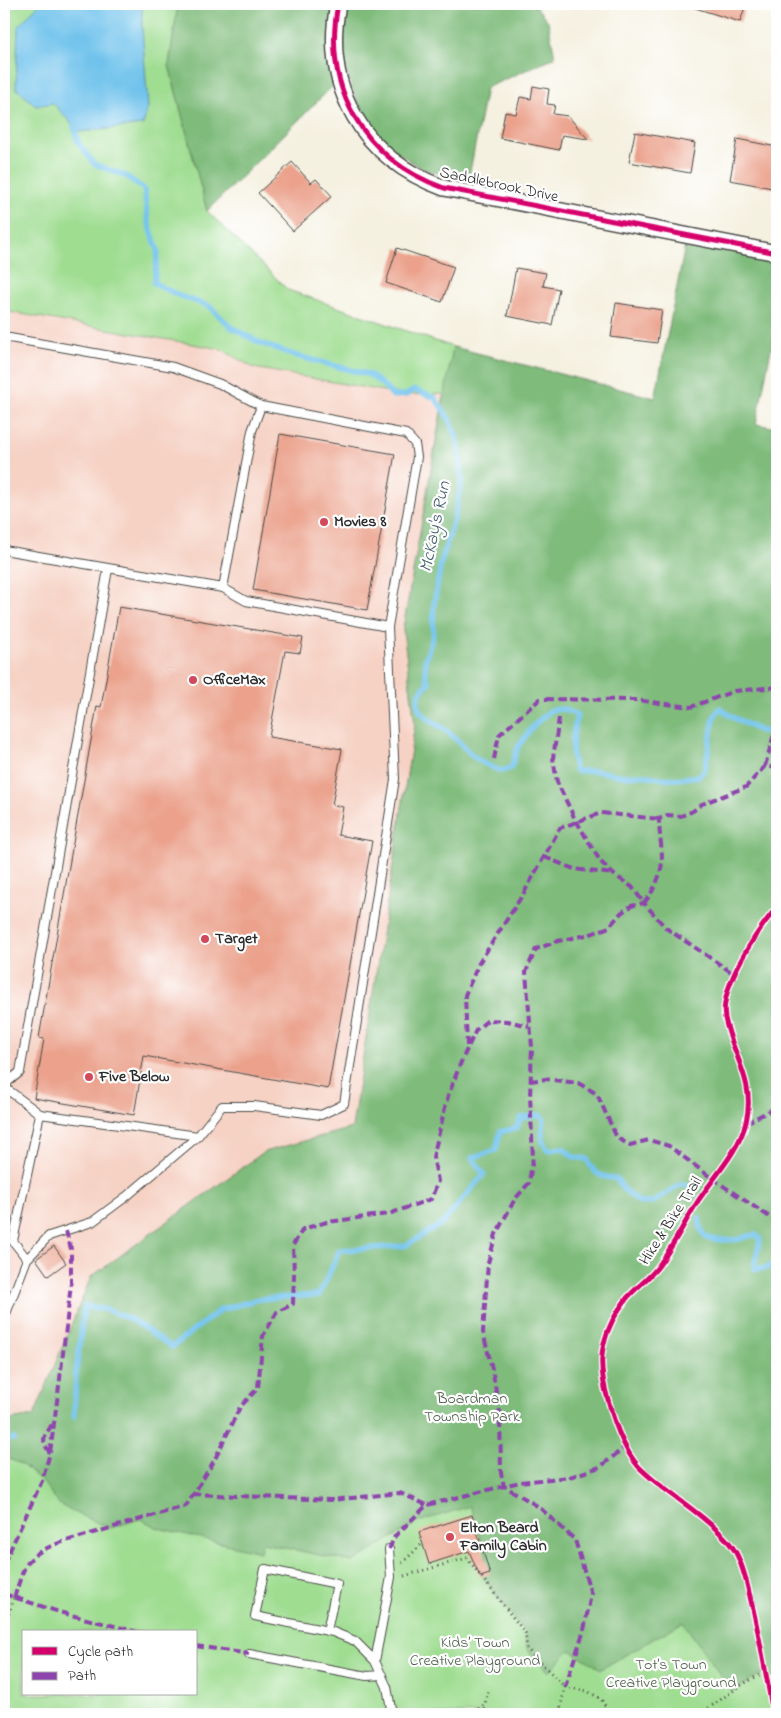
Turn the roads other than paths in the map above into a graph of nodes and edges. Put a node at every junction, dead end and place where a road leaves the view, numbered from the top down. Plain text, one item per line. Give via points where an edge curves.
1 (338, 4) edge
2 (777, 253) edge
3 (4, 337) edge
4 (261, 406) junction
5 (4, 550) edge
6 (108, 569) junction
7 (223, 588) junction
8 (388, 627) junction
9 (4, 1086) edge
10 (40, 1114) junction
11 (198, 1136) junction
12 (4, 1240) edge
13 (13, 1241) junction
14 (27, 1259) junction
15 (4, 1319) edge
16 (389, 1549) dead end
17 (327, 1631) junction
18 (249, 1654) dead end
19 (376, 1661) junction
20 (382, 1675) junction
21 (392, 1714) edge

1 - 2 street, Saddlebrook Drive via 334,54 350,109 368,137 411,174 444,188
3 - 4 lane via 173,367 220,384
4 - 7 lane via 252,431
4 - 8 lane via 406,434 415,444 417,457
5 - 6 lane
6 - 7 lane
6 - 9 lane via 20,1072
7 - 8 lane via 246,601
8 - 11 lane via 395,779 344,1104 322,1115 254,1106 222,1106
9 - 10 lane
10 - 11 lane
10 - 13 lane
11 - 14 lane via 92,1222 49,1236
12 - 13 lane
13 - 14 lane
14 - 15 lane
16 - 19 lane via 391,1577
17 - 17 lane via 337,1584 265,1569 254,1616
17 - 19 lane via 355,1641
18 - 20 lane via 367,1676
19 - 20 lane
20 - 21 lane

